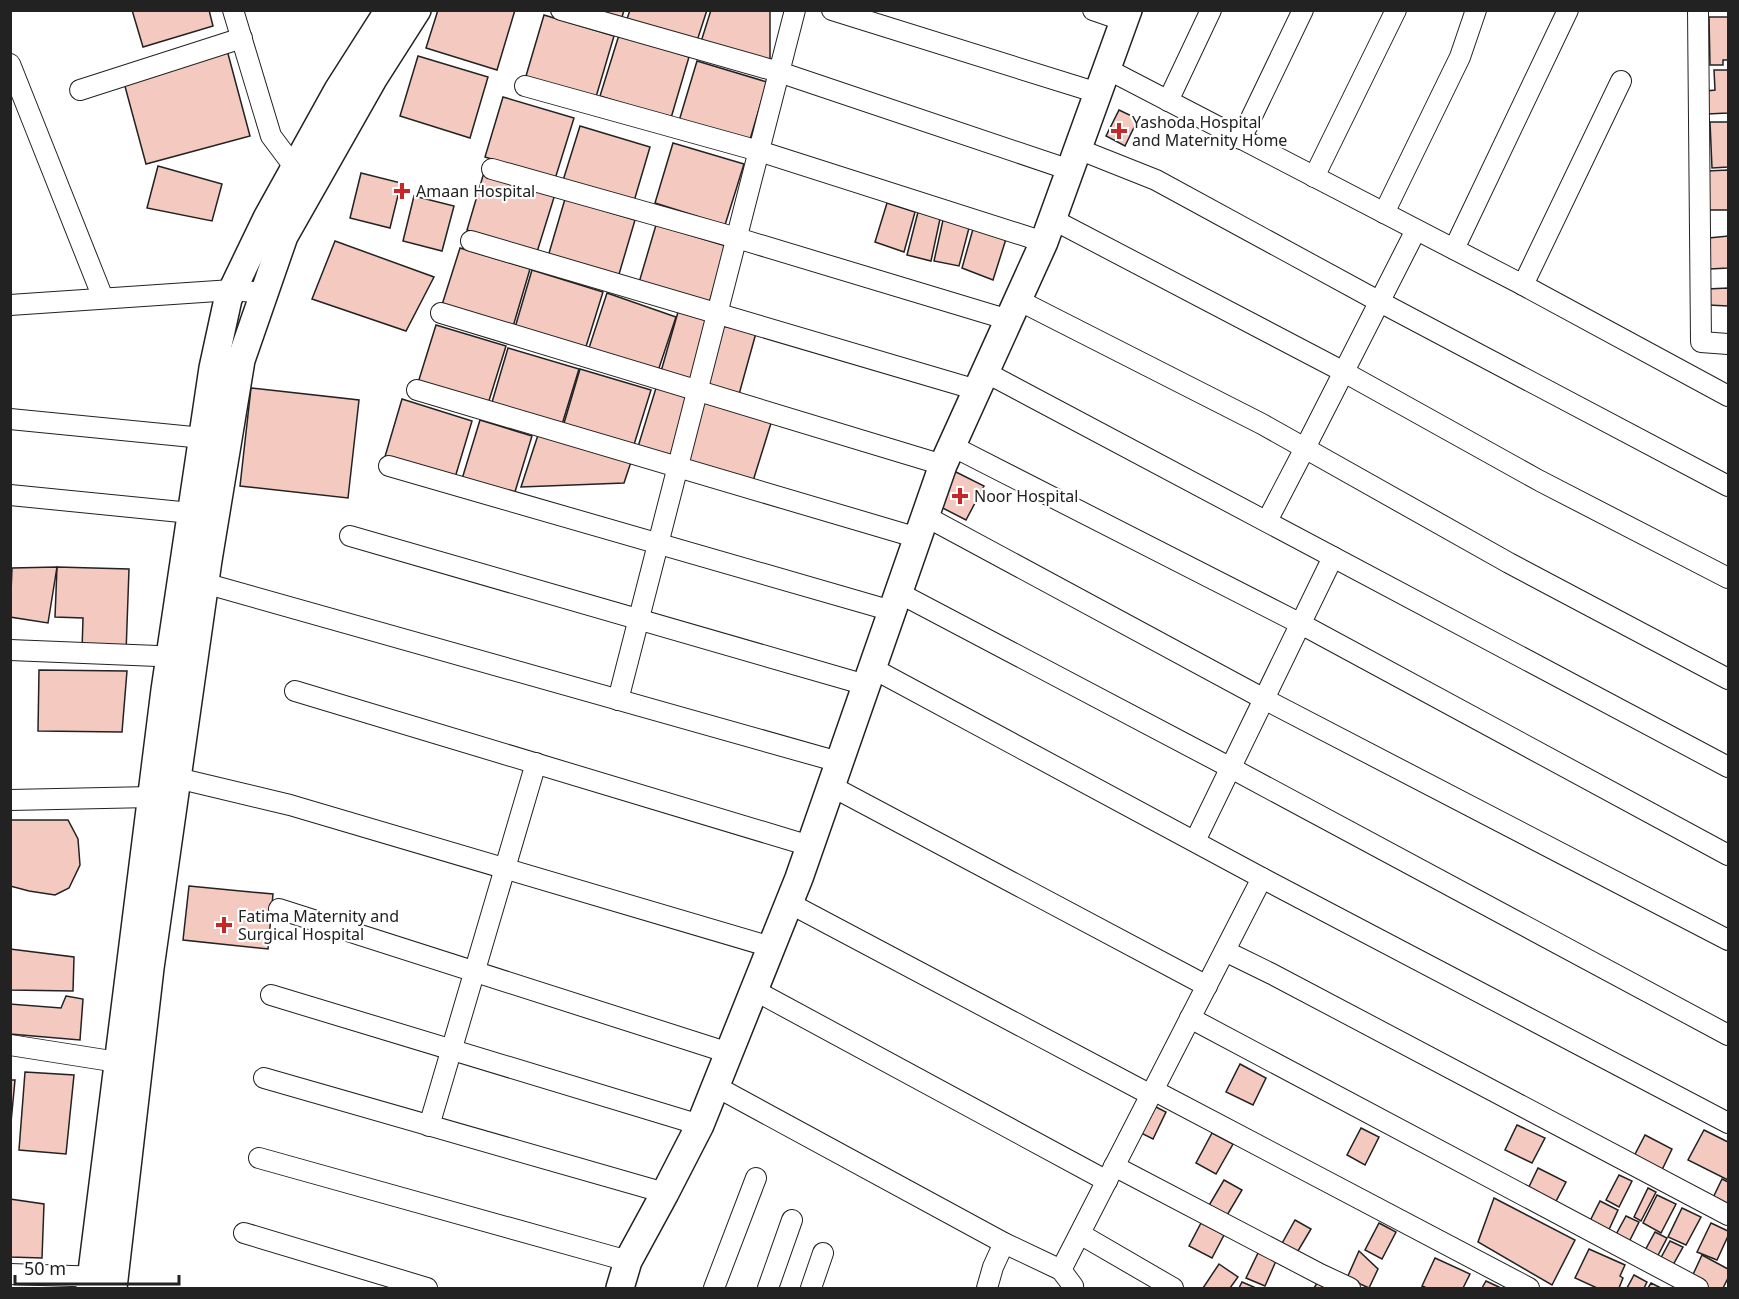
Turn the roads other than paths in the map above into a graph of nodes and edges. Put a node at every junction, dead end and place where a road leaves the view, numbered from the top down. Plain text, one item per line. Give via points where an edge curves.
1 (233, 10) edge
2 (389, 10) edge
3 (417, 10) edge
4 (561, 10) edge
5 (795, 10) edge
6 (832, 10) edge
7 (1092, 10) edge
8 (1211, 10) edge
9 (1303, 10) edge
10 (1396, 10) edge
11 (1476, 10) edge
12 (1568, 10) edge
13 (1698, 10) edge
14 (1126, 16) edge
15 (242, 38) junction
16 (10, 64) edge
17 (779, 72) junction
18 (1103, 81) junction
19 (1621, 81) dead end
20 (525, 86) dead end
21 (80, 90) dead end
22 (1168, 101) junction
23 (1240, 139) junction
24 (759, 151) junction
25 (1074, 159) junction
26 (295, 168) junction
27 (492, 169) dead end
28 (1314, 177) junction
29 (1384, 213) junction
30 (1416, 230) junction
31 (1048, 231) junction
32 (737, 238) junction
33 (471, 241) dead end
34 (1454, 249) junction
35 (1523, 285) junction
36 (232, 290) junction
37 (264, 293) junction
38 (103, 298) junction
39 (1380, 302) junction
40 (10, 305) edge
41 (1013, 310) junction
42 (441, 313) dead end
43 (717, 314) junction
44 (1728, 344) edge
45 (1344, 372) junction
46 (981, 381) junction
47 (417, 390) dead end
48 (697, 391) junction
49 (1728, 396) edge
50 (10, 419) edge
51 (203, 438) junction
52 (1305, 448) junction
53 (947, 456) junction
54 (389, 465) dead end
55 (678, 466) junction
56 (1728, 486) edge
57 (10, 495) edge
58 (192, 513) junction
59 (1266, 521) junction
60 (922, 527) junction
61 (350, 536) dead end
62 (658, 543) junction
63 (1334, 557) junction
64 (1728, 578) edge
65 (204, 583) junction
66 (895, 602) junction
67 (639, 619) junction
68 (1301, 624) junction
69 (10, 650) edge
70 (182, 657) junction
71 (869, 676) junction
72 (1728, 679) edge
73 (296, 691) dead end
74 (1264, 699) junction
75 (618, 700) junction
76 (536, 764) junction
77 (1728, 767) edge
78 (1231, 768) junction
79 (835, 774) junction
80 (177, 778) junction
81 (151, 797) junction
82 (10, 800) edge
83 (1195, 842) junction
84 (810, 846) junction
85 (1728, 855) edge
86 (505, 869) junction
87 (1262, 878) junction
88 (789, 903) junction
89 (279, 909) dead end
90 (1728, 940) edge
91 (771, 947) junction
92 (1225, 951) junction
93 (474, 972) junction
94 (1207, 986) junction
95 (754, 990) junction
96 (271, 994) dead end
97 (1190, 1018) junction
98 (1728, 1035) edge
99 (10, 1045) edge
100 (451, 1049) junction
101 (729, 1053) junction
102 (128, 1064) junction
103 (264, 1078) dead end
104 (716, 1086) junction
105 (1152, 1093) junction
106 (1728, 1123) edge
107 (700, 1125) junction
108 (429, 1126) junction
109 (259, 1158) dead end
110 (1111, 1174) junction
111 (756, 1178) dead end
112 (666, 1193) junction
113 (1728, 1215) edge
114 (792, 1220) dead end
115 (244, 1233) dead end
116 (1080, 1234) junction
117 (1004, 1243) junction
118 (823, 1253) dead end
119 (628, 1261) junction
120 (1061, 1270) junction
121 (10, 1274) edge
122 (1316, 1281) edge
123 (102, 1283) edge
124 (387, 1283) edge
125 (427, 1288) edge
126 (620, 1288) edge
127 (714, 1288) edge
128 (768, 1288) edge
129 (811, 1288) edge
130 (987, 1288) edge
131 (1072, 1288) edge
132 (1173, 1288) edge
133 (1350, 1288) edge
134 (1529, 1288) edge
135 (1698, 1288) edge

1 - 15 street
2 - 26 street
3 - 37 street via 284,236
4 - 17 street
5 - 17 street
6 - 18 street
7 - 14 street
8 - 22 street
9 - 23 street
10 - 28 street
11 - 29 street via 1460,57
12 - 34 street
13 - 44 street via 1701,342
14 - 18 street
15 - 21 street
15 - 26 street via 271,136
16 - 38 street
17 - 24 street
17 - 25 street
18 - 22 street
18 - 25 street
19 - 35 street
20 - 24 street
22 - 23 street
23 - 28 street
24 - 31 street
24 - 32 street
25 - 31 street
25 - 39 street via 1156,180
26 - 36 street
27 - 32 street
28 - 29 street
29 - 30 street
30 - 34 street
30 - 39 street
31 - 41 street
31 - 45 street
32 - 41 street
32 - 43 street
33 - 43 street
34 - 35 street
35 - 49 street
36 - 37 street
36 - 38 street
36 - 51 street via 213,368
37 - 65 street via 241,360
38 - 40 street
39 - 45 street
39 - 56 street
41 - 46 street
41 - 52 street via 1262,424
42 - 48 street
43 - 46 street
43 - 48 street
45 - 52 street
45 - 64 street via 1540,481
46 - 53 street
46 - 59 street
47 - 55 street
48 - 53 street
48 - 55 street
50 - 51 street
51 - 58 street
52 - 59 street
52 - 72 street
53 - 60 street
53 - 68 street
54 - 62 street
55 - 60 street
55 - 62 street
57 - 58 street
58 - 70 street
59 - 63 street
60 - 66 street
60 - 74 street
61 - 67 street
62 - 66 street
62 - 67 street
63 - 68 street
63 - 77 street
65 - 70 street
65 - 75 street
66 - 71 street
66 - 78 street
67 - 71 street
67 - 75 street
68 - 74 street
68 - 85 street
69 - 70 street
70 - 80 street
70 - 81 street
71 - 79 street
71 - 83 street
73 - 76 street
74 - 78 street
74 - 90 street
75 - 79 street
76 - 84 street
76 - 86 street
78 - 83 street
78 - 98 street
79 - 84 street
79 - 94 street
80 - 86 street via 290,805
80 - 102 street via 150,968
81 - 82 street
81 - 102 street
83 - 87 street
84 - 88 street
86 - 91 street
86 - 93 street
87 - 92 street
87 - 106 street
88 - 91 street
88 - 105 street
89 - 93 street
91 - 95 street
92 - 94 street
92 - 113 street
93 - 100 street
93 - 101 street
94 - 97 street
95 - 101 street
95 - 110 street
96 - 100 street
97 - 105 street
97 - 135 street
99 - 102 street
100 - 107 street
100 - 108 street
101 - 104 street
102 - 123 street
103 - 108 street
104 - 107 street
104 - 117 street
105 - 110 street
105 - 134 street
107 - 112 street
108 - 112 street
109 - 119 street
110 - 116 street
110 - 122 street
111 - 127 street
112 - 119 street
114 - 128 street
115 - 124 street
116 - 120 street
116 - 132 street
117 - 120 street
117 - 130 street
118 - 129 street
119 - 126 street
120 - 131 street
121 - 123 street
122 - 133 street
124 - 125 street

